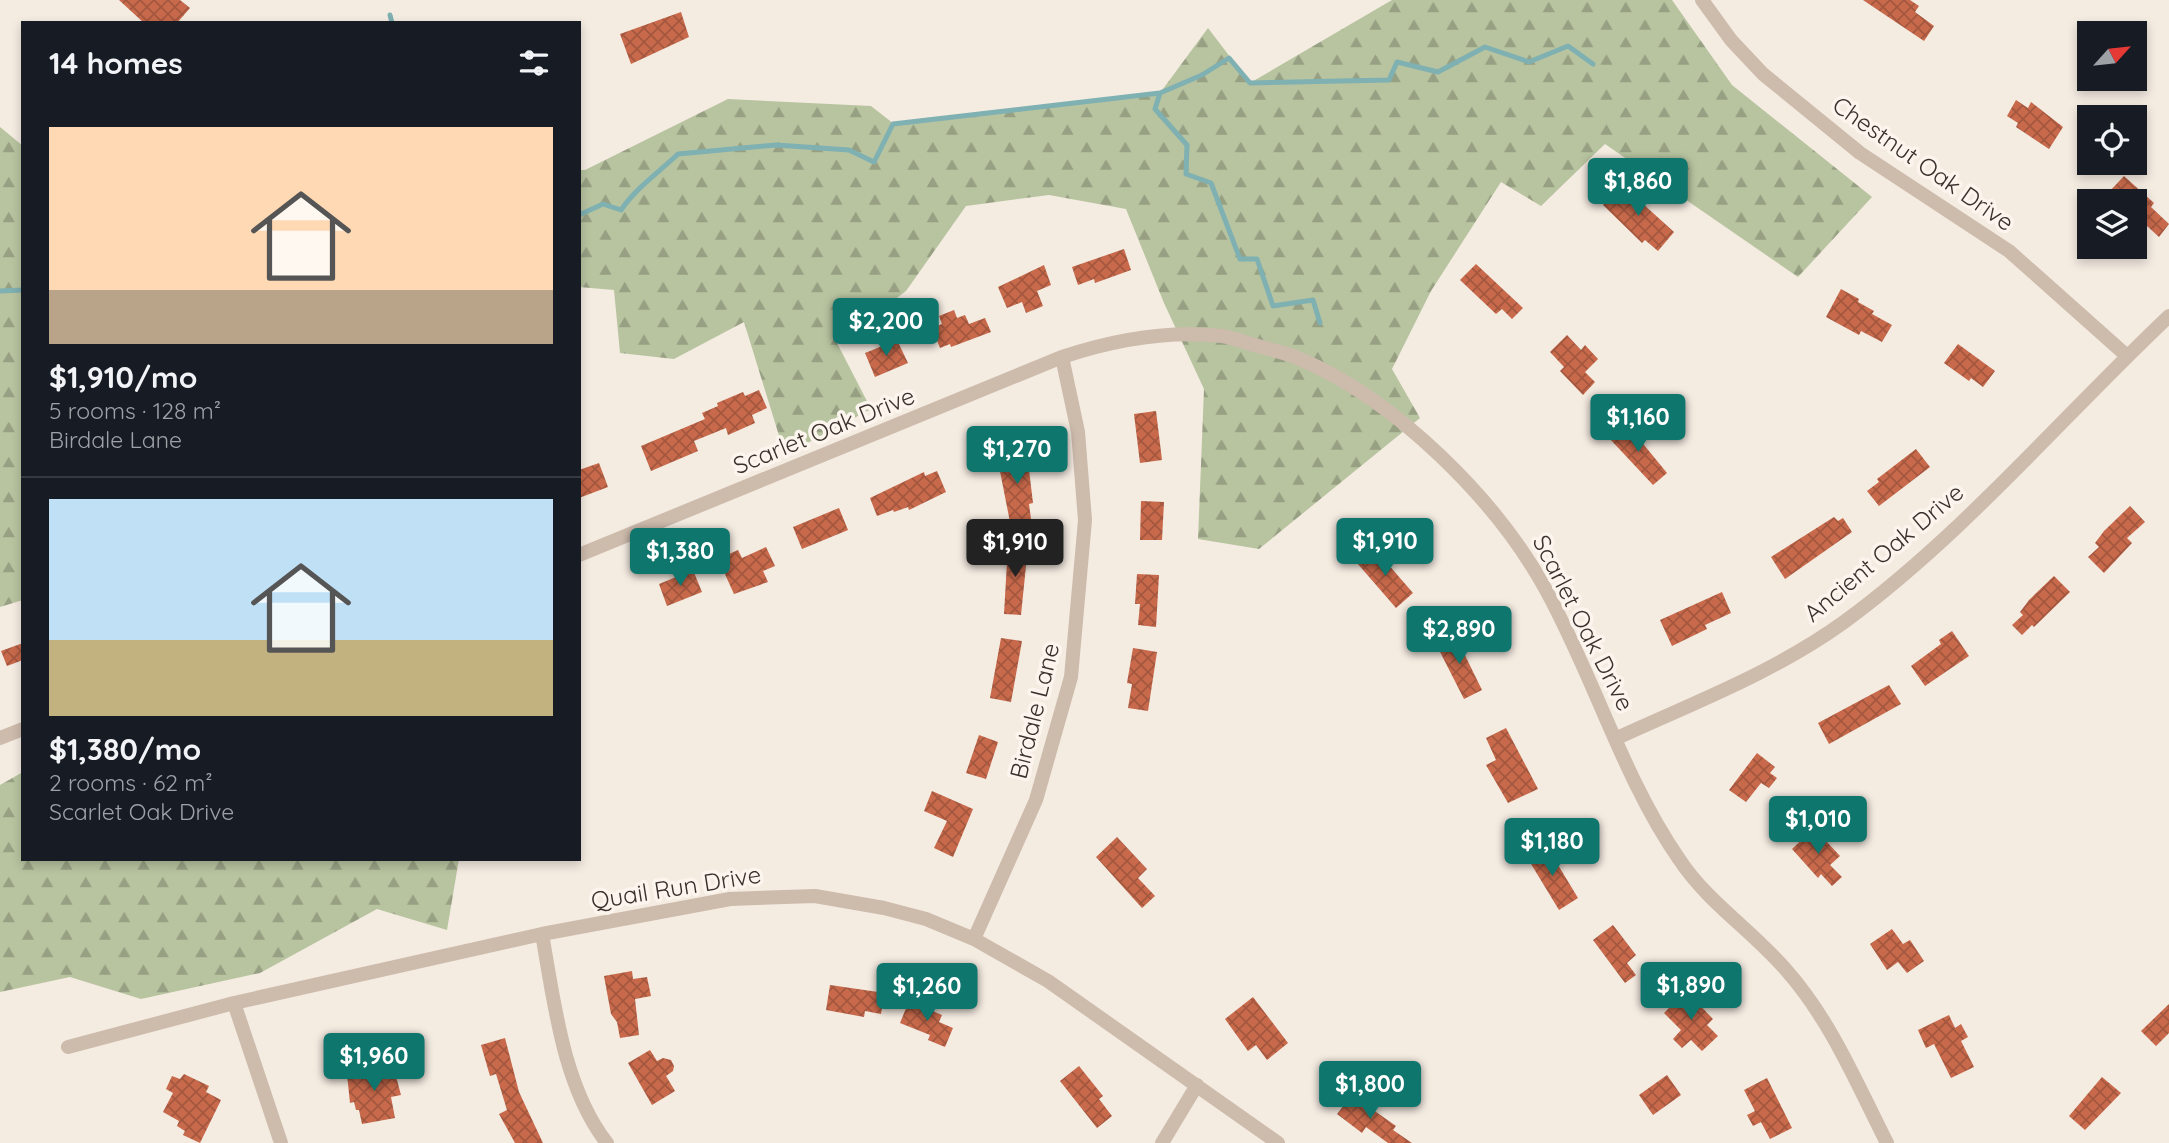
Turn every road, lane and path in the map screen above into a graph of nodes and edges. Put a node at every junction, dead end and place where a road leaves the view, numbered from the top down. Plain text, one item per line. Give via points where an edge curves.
1 (1702, 0) edge
2 (2169, 316) edge
3 (2127, 356) junction
4 (1062, 357) junction
5 (581, 554) edge
6 (21, 731) edge
7 (0, 738) edge
8 (1617, 738) junction
9 (542, 934) junction
10 (974, 939) junction
11 (234, 1003) junction
12 (68, 1046) dead end
13 (1197, 1085) junction
14 (281, 1143) edge
15 (607, 1143) edge
16 (1162, 1143) edge
17 (1278, 1143) edge
18 (1887, 1143) edge

1 - 3 street, Chestnut Oak Drive via 1763,74 1860,153 2008,251
2 - 3 street, Ancient Oak Drive
3 - 8 street, Ancient Oak Drive via 1950,535 1843,622 1773,666
4 - 5 street, Scarlet Oak Drive
4 - 8 street, Scarlet Oak Drive via 1150,336 1223,336 1300,358 1364,396 1442,456 1521,548
4 - 10 street, Birdale Lane via 1078,432 1085,520 1074,654 1036,800
6 - 7 street
8 - 18 street, Scarlet Oak Drive via 1645,805 1679,860 1705,893 1786,969 1811,1000
9 - 10 street, Quail Run Drive via 730,899 815,896 926,919
9 - 11 street, Quail Run Drive
9 - 15 street via 559,1034 578,1089
10 - 13 street, Quail Run Drive via 1048,981
11 - 12 street, Quail Run Drive
11 - 14 street
13 - 16 street
13 - 17 street, Quail Run Drive

